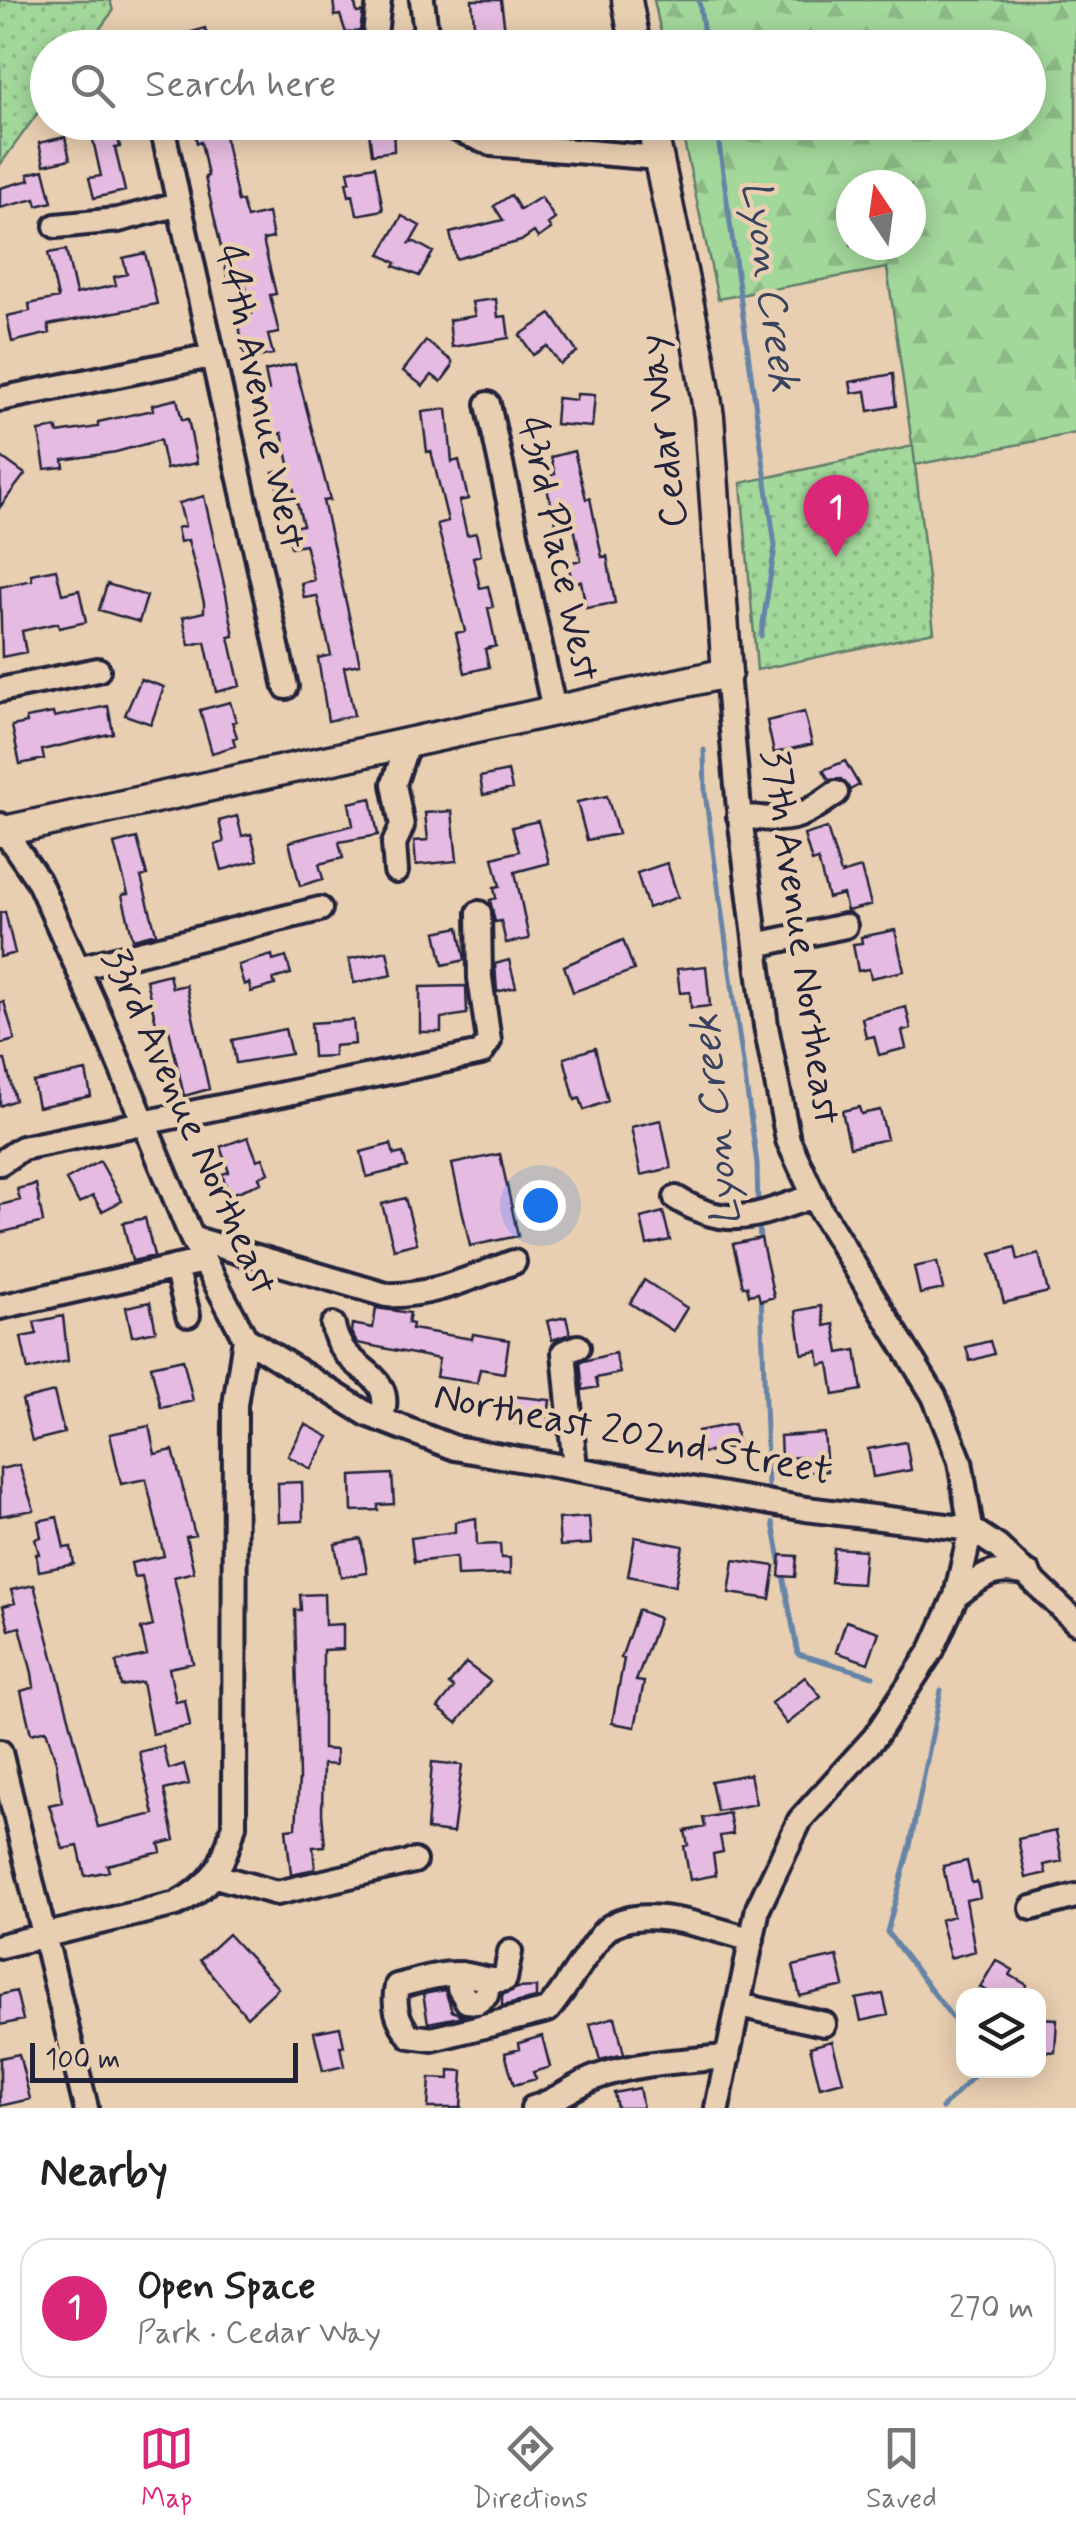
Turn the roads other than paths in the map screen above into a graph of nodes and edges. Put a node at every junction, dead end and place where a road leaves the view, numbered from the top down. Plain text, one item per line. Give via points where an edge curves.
1 (379, 0) edge
2 (422, 0) edge
3 (627, 0) edge
4 (376, 30) edge
5 (426, 30) edge
6 (633, 30) edge
7 (165, 140) edge
8 (480, 140) edge
9 (654, 140) edge
10 (658, 158) junction
11 (179, 204) junction
12 (56, 226) dead end
13 (211, 356) junction
14 (0, 399) edge
15 (488, 404) dead end
16 (98, 670) dead end
17 (726, 673) junction
18 (286, 687) dead end
19 (0, 690) edge
20 (554, 710) junction
21 (407, 744) junction
22 (836, 793) dead end
23 (740, 816) junction
24 (1, 830) edge
25 (396, 871) dead end
26 (320, 909) dead end
27 (479, 913) dead end
28 (846, 926) dead end
29 (756, 945) junction
30 (78, 968) junction
31 (145, 1123) junction
32 (0, 1163) edge
33 (814, 1196) junction
34 (676, 1198) dead end
35 (192, 1238) junction
36 (204, 1261) junction
37 (514, 1262) dead end
38 (176, 1267) junction
39 (0, 1306) edge
40 (188, 1315) dead end
41 (333, 1324) dead end
42 (245, 1338) junction
43 (578, 1346) dead end
44 (381, 1420) junction
45 (575, 1468) junction
46 (971, 1529) junction
47 (1028, 1574) junction
48 (956, 1596) junction
49 (1076, 1622) edge
50 (0, 1752) edge
51 (414, 1861) dead end
52 (215, 1876) junction
53 (1076, 1896) edge
54 (1032, 1908) dead end
55 (44, 1936) junction
56 (752, 1940) junction
57 (0, 1946) edge
58 (510, 1952) dead end
59 (739, 2004) junction
60 (824, 2024) dead end
61 (728, 2057) junction
62 (86, 2108) edge
63 (533, 2108) edge
64 (717, 2108) edge

1 - 4 street
2 - 5 street
3 - 6 main road
7 - 11 street, 44th Avenue West
8 - 10 street
9 - 10 main road, Cedar Way
10 - 17 main road, Cedar Way via 709,417
11 - 12 street via 118,220
11 - 13 street, 44th Avenue West
13 - 14 street
13 - 18 street, 44th Avenue West
15 - 20 street, 43rd Place West
16 - 19 street
17 - 20 main road
17 - 23 street, 37th Avenue Northeast
20 - 21 main road
21 - 24 main road
21 - 25 street via 394,784 402,826 394,844
22 - 23 street via 803,817
23 - 29 street, 37th Avenue Northeast
24 - 30 street, 33rd Avenue Northeast via 38,880
26 - 30 street
27 - 31 street via 489,1041 480,1053
28 - 29 street
29 - 33 street, 37th Avenue Northeast via 788,1140
30 - 31 street, 33rd Avenue Northeast
31 - 32 street via 22,1148
31 - 35 street, 33rd Avenue Northeast
33 - 34 street via 725,1219
33 - 46 street, 37th Avenue Northeast via 934,1396 960,1460
35 - 36 street, 33rd Avenue Northeast
35 - 37 street via 386,1295 436,1290
36 - 38 street
36 - 42 street, 33rd Avenue Northeast
38 - 39 street
38 - 40 street
41 - 44 street via 343,1352 384,1388 388,1400
42 - 44 street, Northeast 202nd Street
42 - 52 street, 33rd Avenue Northeast via 234,1405 234,1825
43 - 45 street via 564,1352
44 - 45 street, Northeast 202nd Street via 455,1448
45 - 46 street, Northeast 202nd Street via 806,1509
46 - 47 street
46 - 48 street
47 - 48 street via 1005,1569 984,1575
47 - 49 street
48 - 56 street via 932,1650 875,1737 800,1820 758,1908
50 - 55 street
51 - 52 street via 278,1893
52 - 55 street via 176,1904
53 - 54 street
55 - 57 street
55 - 62 street
56 - 58 street via 633,1915 605,1930 548,2010 432,2038 410,2036 399,2022 397,1986 461,1974 504,1979
56 - 59 street
59 - 60 street
59 - 61 street
61 - 63 street via 618,2070
61 - 64 street

